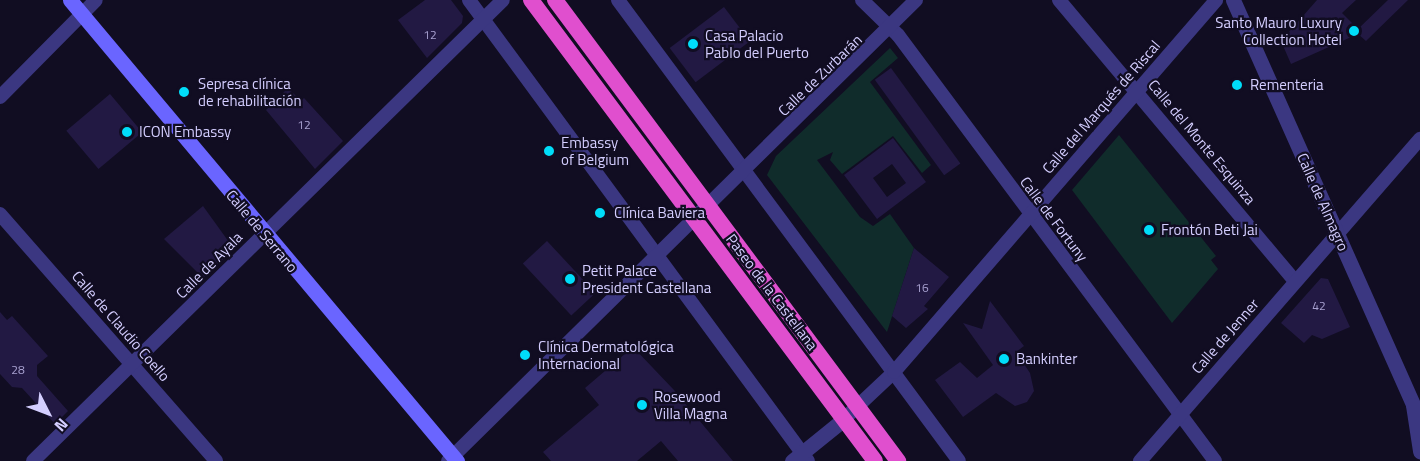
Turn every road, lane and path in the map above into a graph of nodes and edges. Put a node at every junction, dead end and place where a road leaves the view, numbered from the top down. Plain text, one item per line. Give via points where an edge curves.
1 (69, 0) edge
2 (96, 0) edge
3 (469, 0) edge
4 (503, 0) edge
5 (531, 0) edge
6 (555, 0) edge
7 (618, 0) edge
8 (862, 0) edge
9 (916, 0) edge
10 (1059, 0) edge
11 (1216, 0) edge
12 (1233, 0) edge
13 (81, 14) junction
14 (485, 17) junction
15 (890, 26) junction
16 (1138, 90) junction
17 (0, 97) edge
18 (1420, 139) edge
19 (745, 172) junction
20 (708, 206) junction
21 (0, 214) edge
22 (1030, 215) junction
23 (694, 218) junction
24 (1336, 232) junction
25 (264, 233) junction
26 (656, 256) junction
27 (1294, 280) junction
28 (133, 365) junction
29 (894, 372) junction
30 (857, 406) junction
31 (1416, 410) edge
32 (1180, 414) junction
33 (844, 419) junction
34 (1420, 451) edge
35 (453, 460) edge
36 (802, 460) edge
37 (33, 461) edge
38 (216, 461) edge
39 (875, 461) edge
40 (898, 461) edge
41 (959, 461) edge
42 (1140, 461) edge
43 (1215, 461) edge

1 - 13 main road, Calle de Serrano
2 - 13 street
3 - 14 street
4 - 14 street
5 - 23 highway, Paseo de la Castellana
6 - 20 highway, Paseo de la Castellana
7 - 19 street
8 - 15 street, Calle de Fortuny
9 - 15 street, Calle de Zurbarán
10 - 16 street, Calle del Monte Esquinza
11 - 16 street, Calle del Marqués de Riscal
12 - 24 street, Calle de Almagro
13 - 17 street
13 - 25 main road, Calle de Serrano
14 - 25 street, Calle de Ayala
14 - 26 street
15 - 19 street, Calle de Zurbarán
15 - 22 street, Calle de Fortuny
16 - 22 street, Calle del Marqués de Riscal
16 - 27 street, Calle del Monte Esquinza
18 - 24 street, Calle de Jenner
19 - 20 street, Calle de Zurbarán
19 - 29 street
20 - 23 street, Calle de Zurbarán
20 - 30 highway, Paseo de la Castellana
21 - 28 street, Calle de Claudio Coello
22 - 29 street, Calle del Marqués de Riscal
22 - 32 street, Calle de Fortuny
23 - 26 street, Calle de Zurbarán
23 - 33 highway, Paseo de la Castellana
24 - 27 street, Calle de Jenner
24 - 31 street, Calle de Almagro
25 - 28 street, Calle de Ayala
25 - 35 main road, Calle de Serrano
26 - 35 street, Calle de Zurbarán
26 - 36 street
27 - 32 street, Calle de Jenner
28 - 37 street, Calle de Ayala
28 - 38 street, Calle de Claudio Coello
29 - 30 street, Calle del Marqués de Riscal
29 - 41 street
30 - 33 street, Calle del Marqués de Riscal
30 - 40 highway, Paseo de la Castellana
31 - 34 street, Calle de Almagro
32 - 42 street, Calle de Jenner
32 - 43 street, Calle de Fortuny
33 - 36 street
33 - 39 highway, Paseo de la Castellana

